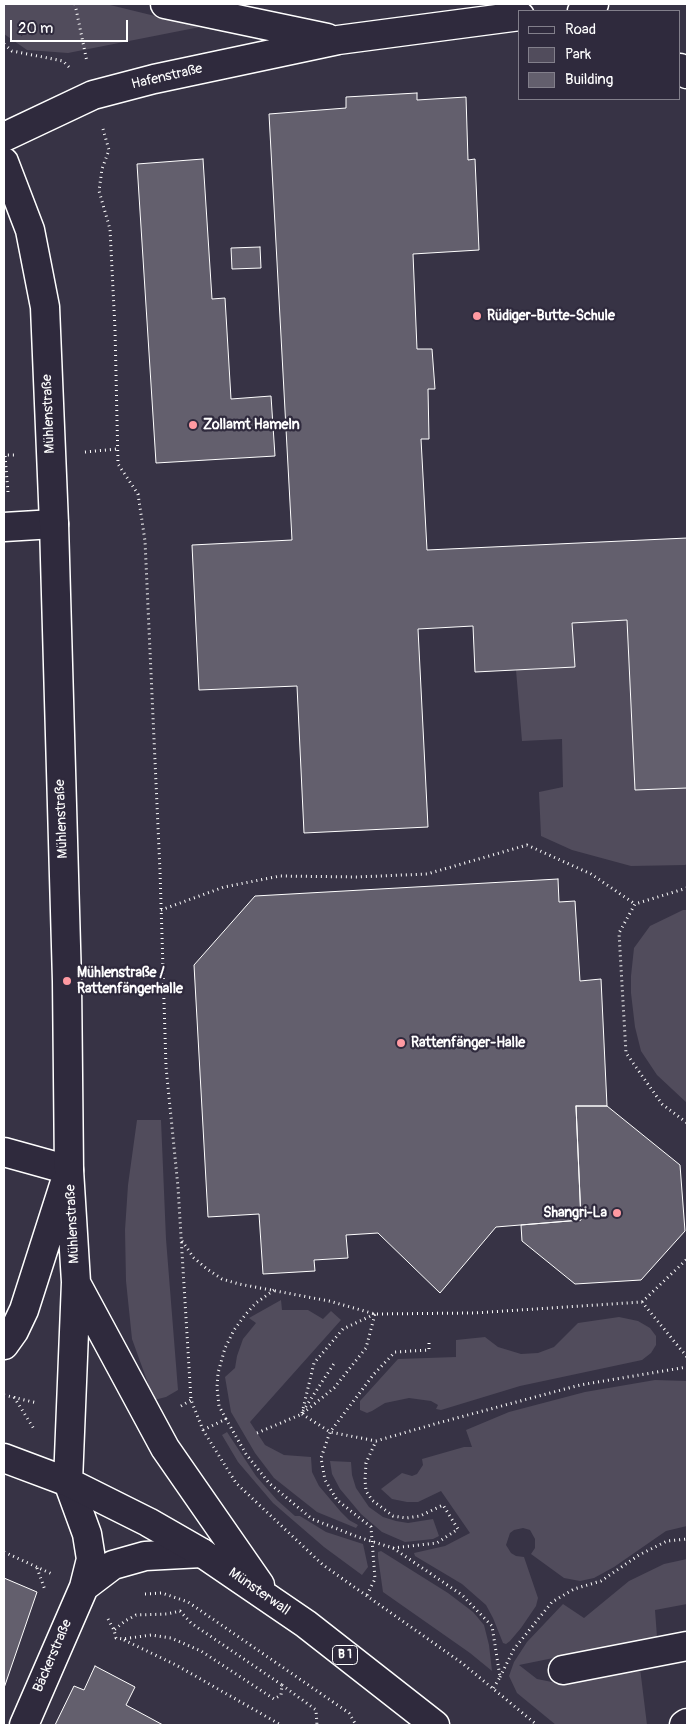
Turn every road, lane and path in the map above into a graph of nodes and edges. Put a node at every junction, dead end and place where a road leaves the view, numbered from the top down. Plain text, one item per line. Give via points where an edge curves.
1 (75, 4) edge
2 (165, 4) edge
3 (518, 16) edge
4 (338, 40) junction
5 (4, 44) edge
6 (93, 95) junction
7 (4, 138) edge
8 (4, 162) edge
9 (54, 524) junction
10 (4, 527) edge
11 (687, 888) edge
12 (635, 904) junction
13 (162, 910) junction
14 (687, 1123) edge
15 (4, 1152) edge
16 (69, 1170) junction
17 (182, 1241) junction
18 (687, 1259) edge
19 (76, 1282) junction
20 (274, 1290) junction
21 (642, 1302) junction
22 (375, 1314) junction
23 (430, 1342) dead end
24 (4, 1344) edge
25 (687, 1357) edge
26 (335, 1362) dead end
27 (687, 1367) edge
28 (302, 1414) junction
29 (226, 1420) junction
30 (203, 1430) junction
31 (330, 1432) junction
32 (257, 1433) dead end
33 (376, 1441) junction
34 (4, 1458) edge
35 (68, 1482) junction
36 (687, 1539) edge
37 (371, 1542) junction
38 (393, 1548) junction
39 (4, 1552) edge
40 (202, 1553) junction
41 (37, 1568) junction
42 (80, 1594) junction
43 (136, 1595) dead end
44 (367, 1595) junction
45 (268, 1597) junction
46 (114, 1630) junction
47 (123, 1640) junction
48 (687, 1646) edge
49 (563, 1670) dead end
50 (500, 1677) junction
51 (282, 1685) junction
52 (493, 1689) junction
53 (687, 1723) edge
54 (24, 1725) edge
55 (281, 1725) edge
56 (317, 1725) edge
57 (356, 1725) edge
58 (435, 1725) edge
59 (536, 1725) edge
60 (684, 1725) edge

1 - 6 path
2 - 4 main road, Hafenstraße
3 - 4 main road, Hafenstraße
4 - 6 main road, Hafenstraße
5 - 6 path via 12,51 63,60
6 - 7 main road, Hafenstraße
6 - 13 path via 109,150 102,169 100,191 110,228 118,464 138,494 145,541
8 - 9 main road, Mühlenstraße via 30,230 45,307
9 - 10 main road
9 - 16 main road, Mühlenstraße
11 - 12 path
12 - 13 path via 591,874 527,844 427,874 280,876 224,887
12 - 14 path via 619,933 626,1053 662,1104
13 - 17 path via 166,1067
15 - 16 main road
16 - 19 main road, Mühlenstraße
16 - 24 main road via 24,1310
17 - 20 path via 194,1258 222,1279
17 - 30 path via 191,1400
18 - 21 path
19 - 35 main road, Mühlenstraße
19 - 45 main road via 165,1448
20 - 22 path
20 - 29 path via 245,1315 225,1348 217,1387 219,1406
21 - 22 path via 474,1313
21 - 25 path
22 - 28 path via 366,1348 334,1388
22 - 28 path via 343,1329 314,1363
23 - 31 path via 429,1350 395,1352
26 - 28 path
27 - 33 path via 580,1385
28 - 31 path
28 - 32 path
29 - 30 path
29 - 37 path via 246,1454 269,1483 291,1502 312,1519
30 - 44 path via 236,1483 323,1565
31 - 33 path
31 - 37 path via 321,1458 325,1480 338,1500 371,1528
33 - 38 path via 366,1463 366,1491 372,1500 393,1516 406,1518 420,1516 443,1505 458,1528 437,1543
34 - 35 main road, B 1
35 - 40 main road, Münsterwall / B 1
35 - 42 main road, Bäckerstraße via 87,1534 91,1559
36 - 50 path via 667,1541 639,1555 601,1581 574,1589 552,1602 514,1649
37 - 38 path
37 - 44 path via 374,1579
38 - 50 path via 462,1595 492,1626
39 - 41 path
40 - 42 main road, Bäckerstraße via 145,1556 113,1565
40 - 45 main road, Münsterwall / B 1
41 - 42 path
41 - 42 path via 44,1590
42 - 46 path via 105,1613
42 - 54 main road, Bäckerstraße
43 - 57 path via 162,1593 188,1602 349,1712
44 - 52 path
45 - 58 main road, Münsterwall / B 1
46 - 47 path via 116,1638
46 - 51 path via 136,1615 180,1611 191,1623
47 - 51 path via 151,1635 171,1638 201,1651 274,1699 281,1695
47 - 55 path via 176,1665
48 - 49 main road
50 - 52 path
51 - 56 path via 316,1710
52 - 59 path
53 - 60 main road

